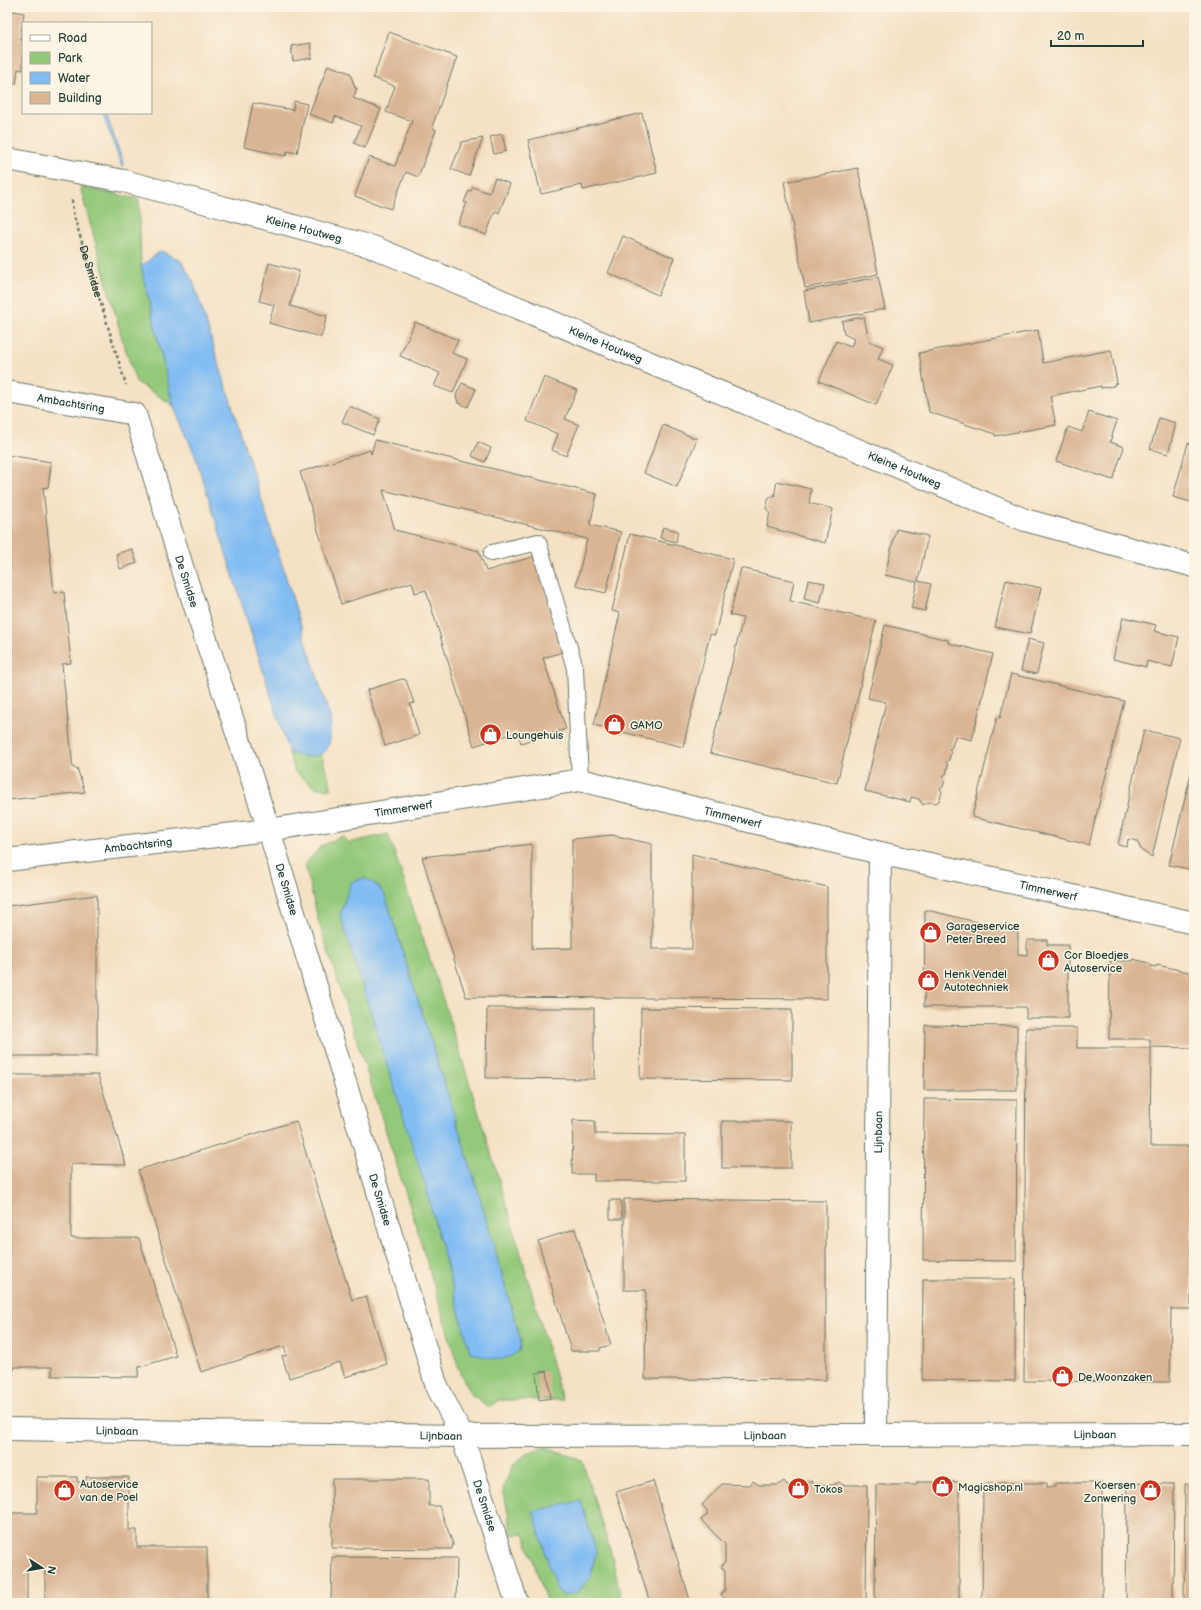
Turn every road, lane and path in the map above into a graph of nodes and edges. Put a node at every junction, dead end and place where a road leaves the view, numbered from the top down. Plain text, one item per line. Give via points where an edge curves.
1 (7, 159) edge
2 (71, 171) junction
3 (7, 392) edge
4 (135, 414) junction
5 (492, 553) dead end
6 (1194, 566) edge
7 (580, 780) junction
8 (269, 830) junction
9 (880, 853) junction
10 (7, 860) edge
11 (1194, 923) edge
12 (7, 1429) edge
13 (1194, 1434) edge
14 (876, 1435) junction
15 (462, 1436) junction
16 (517, 1603) edge

1 - 2 street, Kleine Houtweg
2 - 4 path, De Smidse via 73,213
2 - 6 street, Kleine Houtweg via 124,181 373,246 1025,520
3 - 4 street, Ambachtsring
4 - 8 street, De Smidse
5 - 7 lane via 538,542 575,668
7 - 8 street, Timmerwerf
7 - 9 street, Timmerwerf
8 - 10 street, Ambachtsring
8 - 15 street, De Smidse via 436,1384
9 - 11 street, Timmerwerf
9 - 14 street, Lijnbaan
12 - 15 street, Lijnbaan
13 - 14 street, Lijnbaan
14 - 15 street, Lijnbaan
15 - 16 street, De Smidse

